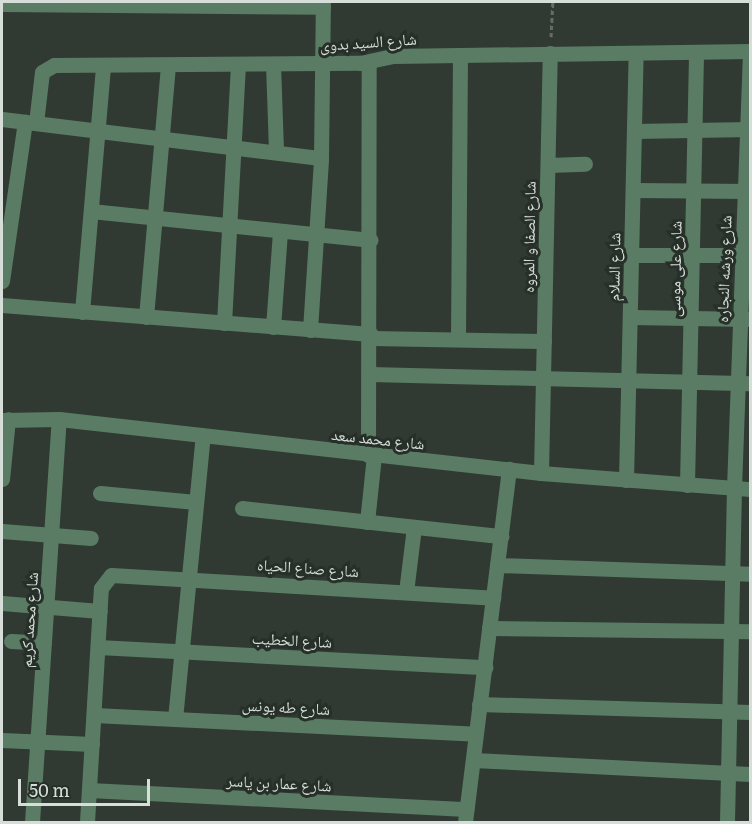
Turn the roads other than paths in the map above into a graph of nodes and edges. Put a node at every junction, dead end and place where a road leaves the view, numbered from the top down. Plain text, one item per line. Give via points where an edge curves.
1 (2, 4) edge
2 (323, 4) edge
3 (750, 51) edge
4 (550, 53) junction
5 (696, 54) junction
6 (636, 55) junction
7 (460, 56) junction
8 (369, 62) junction
9 (324, 63) junction
10 (238, 64) junction
11 (273, 64) junction
12 (103, 65) junction
13 (168, 65) junction
14 (2, 119) edge
15 (31, 123) junction
16 (749, 129) edge
17 (97, 130) junction
18 (634, 130) junction
19 (694, 130) junction
20 (162, 138) junction
21 (235, 147) junction
22 (276, 152) junction
23 (321, 158) junction
24 (585, 164) dead end
25 (548, 165) junction
26 (633, 190) junction
27 (693, 191) junction
28 (747, 191) edge
29 (91, 211) junction
30 (154, 218) junction
31 (230, 226) junction
32 (280, 231) junction
33 (316, 235) junction
34 (370, 240) junction
35 (631, 255) junction
36 (692, 255) junction
37 (746, 255) edge
38 (2, 281) edge
39 (2, 306) edge
40 (82, 312) junction
41 (146, 317) junction
42 (630, 317) junction
43 (691, 318) junction
44 (745, 319) edge
45 (224, 323) junction
46 (273, 327) junction
47 (310, 330) junction
48 (371, 336) junction
49 (458, 339) junction
50 (544, 340) junction
51 (370, 374) junction
52 (543, 379) junction
53 (628, 381) junction
54 (689, 382) junction
55 (744, 383) edge
56 (59, 419) junction
57 (5, 420) edge
58 (203, 435) junction
59 (371, 455) junction
60 (509, 469) junction
61 (541, 473) junction
62 (2, 478) edge
63 (626, 480) junction
64 (687, 485) junction
65 (734, 488) junction
66 (750, 489) edge
67 (100, 493) dead end
68 (196, 502) junction
69 (242, 508) dead end
70 (366, 522) junction
71 (414, 527) junction
72 (2, 531) edge
73 (51, 535) junction
74 (501, 536) junction
75 (91, 538) dead end
76 (497, 564) junction
77 (731, 574) junction
78 (750, 574) edge
79 (189, 578) junction
80 (406, 592) junction
81 (493, 598) junction
82 (2, 603) edge
83 (47, 607) junction
84 (100, 611) junction
85 (489, 628) junction
86 (731, 631) junction
87 (750, 631) edge
88 (11, 641) dead end
89 (44, 643) junction
90 (98, 647) junction
91 (182, 652) junction
92 (484, 667) junction
93 (479, 704) junction
94 (750, 711) edge
95 (729, 712) junction
96 (94, 715) junction
97 (175, 719) junction
98 (476, 734) junction
99 (2, 740) edge
100 (38, 742) junction
101 (92, 744) junction
102 (473, 760) junction
103 (728, 772) junction
104 (750, 774) edge
105 (89, 790) junction
106 (466, 816) edge
107 (33, 822) edge
108 (87, 822) edge
109 (727, 822) edge

1 - 2 street
2 - 9 street
3 - 5 street, شارع السيد بدوى
3 - 16 street, شارع ورشه النجاره
4 - 6 street, شارع السيد بدوى
4 - 7 street, شارع السيد بدوى
4 - 25 street, شارع الصفا و المروه
5 - 6 street, شارع السيد بدوى
5 - 19 street, شارع على موسى
6 - 18 street, شارع السلام
7 - 8 street, شارع السيد بدوى via 393,56
7 - 49 street
8 - 9 street, شارع السيد بدوى
8 - 34 street
9 - 11 street, شارع السيد بدوى
9 - 23 street
10 - 11 street, شارع السيد بدوى
10 - 13 street, شارع السيد بدوى
10 - 21 street
11 - 22 street
12 - 13 street, شارع السيد بدوى
12 - 15 street, شارع السيد بدوى via 47,67 42,72
12 - 17 street
13 - 20 street
14 - 15 street
15 - 17 street
15 - 38 street
16 - 19 street
16 - 28 street, شارع ورشه النجاره
17 - 20 street
17 - 29 street
18 - 19 street
18 - 26 street, شارع السلام
19 - 27 street, شارع على موسى
20 - 21 street
20 - 30 street
21 - 22 street
21 - 31 street
22 - 23 street
23 - 33 street
24 - 25 street
25 - 50 street, شارع الصفا و المروه
26 - 27 street
26 - 35 street, شارع السلام
27 - 28 street
27 - 36 street, شارع على موسى
28 - 37 street, شارع ورشه النجاره
29 - 30 street
29 - 40 street
30 - 31 street
30 - 41 street
31 - 32 street
31 - 45 street
32 - 33 street
32 - 46 street
33 - 34 street
33 - 47 street
34 - 48 street
35 - 36 street
35 - 42 street, شارع السلام
36 - 37 street
36 - 43 street, شارع على موسى
37 - 44 street, شارع ورشه النجاره
39 - 40 street
40 - 41 street
41 - 45 street
42 - 43 street
42 - 53 street, شارع السلام
43 - 44 street
43 - 54 street, شارع على موسى
44 - 55 street, شارع ورشه النجاره
45 - 46 street
46 - 47 street
47 - 48 street
48 - 49 street
48 - 51 street
49 - 50 street
50 - 52 street, شارع الصفا و المروه
51 - 52 street
51 - 59 street
52 - 53 street
52 - 61 street, شارع الصفا و المروه
53 - 54 street
53 - 63 street, شارع السلام
54 - 55 street
54 - 64 street, شارع على موسى
55 - 65 street, شارع ورشه النجاره
56 - 57 street, شارع محمد سعد
56 - 58 street, شارع محمد سعد
56 - 73 street, شارع محمد كريم
57 - 62 street
58 - 59 street, شارع محمد سعد
58 - 68 street
59 - 60 street, شارع محمد سعد
59 - 70 street
60 - 61 street, شارع محمد سعد
60 - 74 street
61 - 63 street, شارع محمد سعد
63 - 64 street, شارع محمد سعد
64 - 65 street, شارع محمد سعد
65 - 66 street, شارع محمد سعد
65 - 77 street, شارع ورشه النجاره
67 - 68 street
68 - 79 street
69 - 70 street
70 - 71 street
71 - 74 street
71 - 80 street
72 - 73 street
73 - 75 street
73 - 83 street, شارع محمد كريم
74 - 76 street
76 - 77 street
76 - 81 street
77 - 78 street
77 - 86 street, شارع ورشه النجاره
79 - 80 street, شارع صناع الحياه
79 - 84 street, شارع صناع الحياه via 120,574 106,578 101,588
79 - 91 street
80 - 81 street, شارع صناع الحياه
81 - 85 street
82 - 83 street
83 - 84 street
83 - 89 street, شارع محمد كريم
84 - 90 street
85 - 86 street
85 - 92 street
86 - 87 street
86 - 95 street, شارع ورشه النجاره
88 - 89 street
89 - 100 street, شارع محمد كريم
90 - 91 street, شارع الخطيب
90 - 96 street
91 - 92 street, شارع الخطيب
91 - 97 street
92 - 93 street
93 - 95 street
93 - 98 street
94 - 95 street
95 - 103 street, شارع ورشه النجاره
96 - 97 street, شارع طه يونس
96 - 101 street
97 - 98 street, شارع طه يونس
98 - 102 street
99 - 100 street
100 - 101 street
100 - 107 street, شارع محمد كريم
101 - 105 street
102 - 103 street
102 - 106 street
103 - 104 street
103 - 109 street, شارع ورشه النجاره
105 - 106 street, شارع عمار بن ياسر
105 - 108 street

